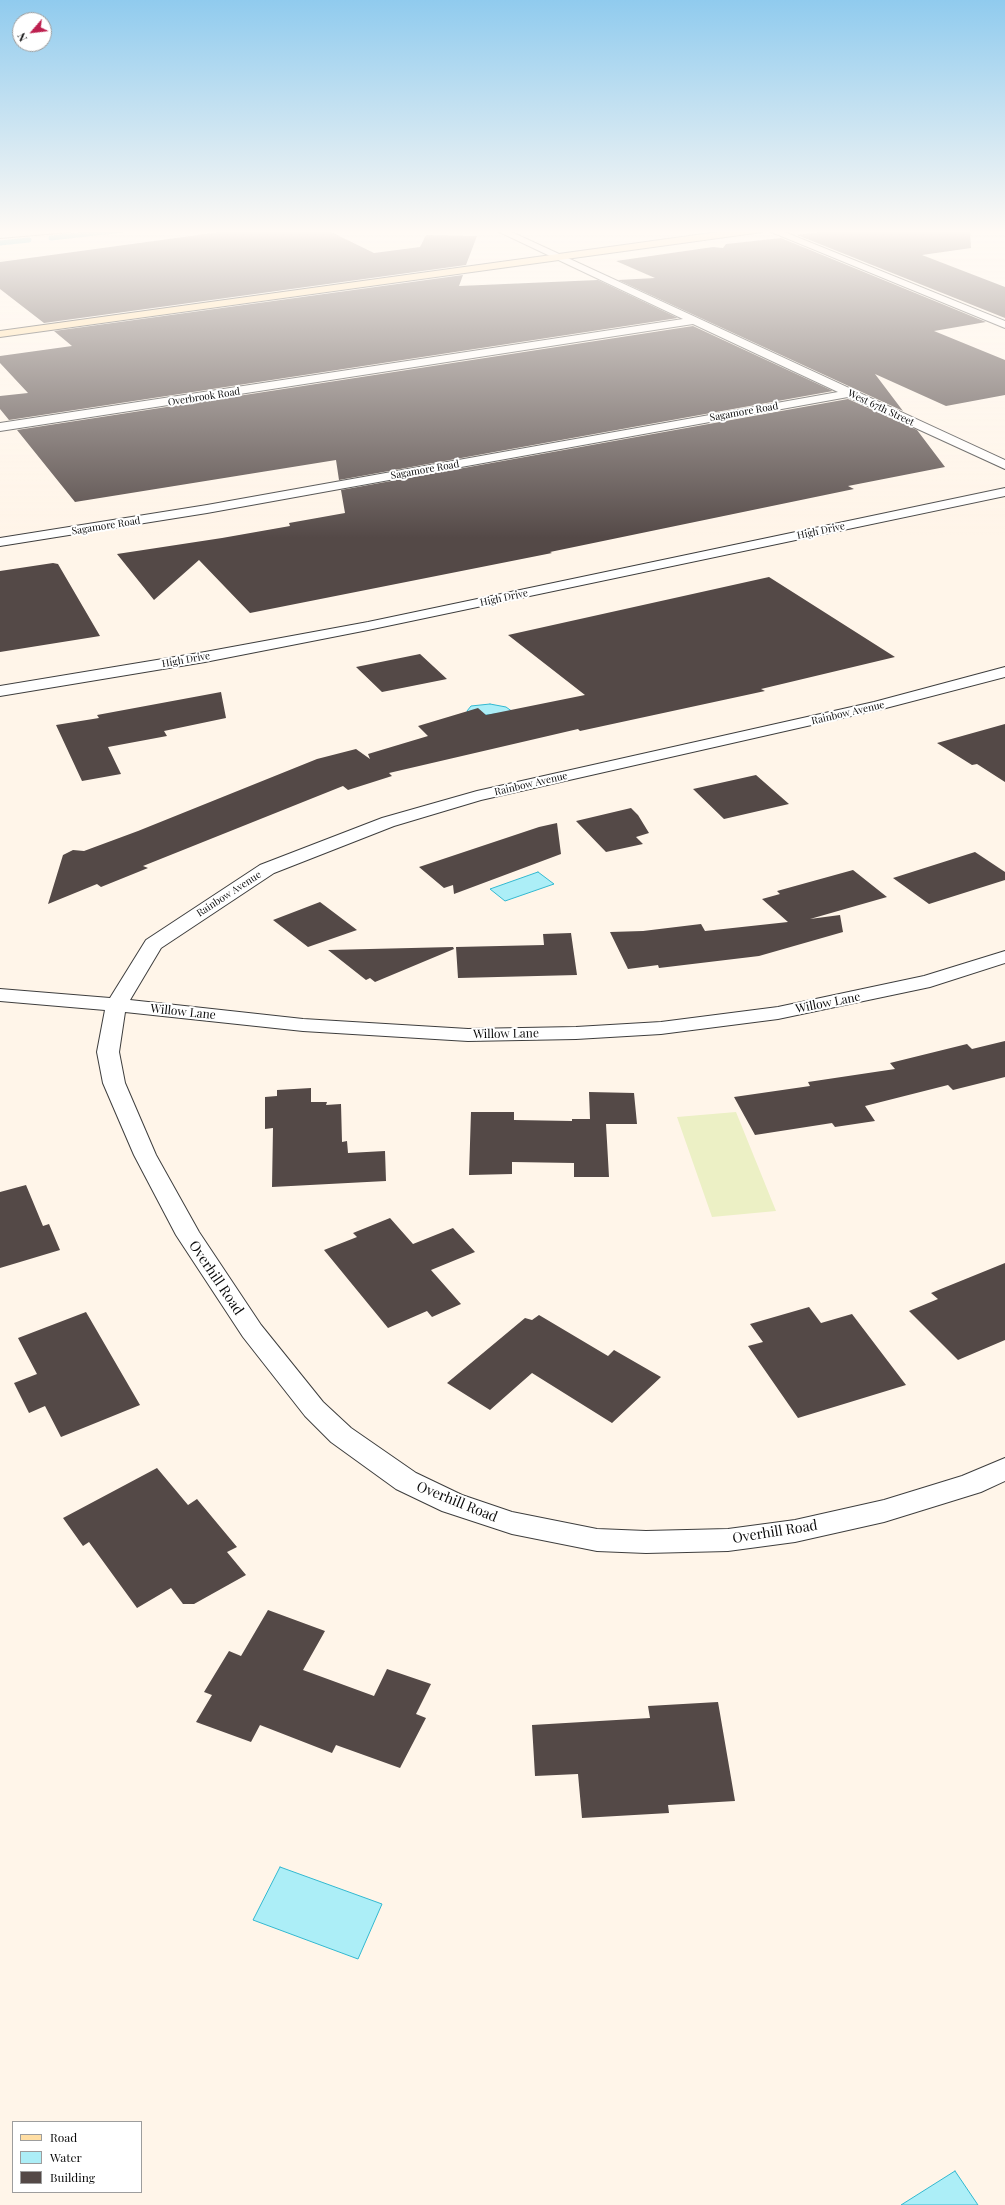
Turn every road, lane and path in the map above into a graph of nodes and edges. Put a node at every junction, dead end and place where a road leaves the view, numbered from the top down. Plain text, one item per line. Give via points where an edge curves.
1 (15, 332) edge
2 (622, 332) edge
3 (717, 332) edge
4 (0, 334) edge
5 (849, 393) junction
6 (0, 427) edge
7 (1005, 466) edge
8 (1005, 492) edge
9 (0, 542) edge
10 (1005, 672) edge
11 (0, 692) edge
12 (1005, 957) edge
13 (0, 995) edge
14 (116, 1006) junction
15 (1005, 1469) edge

1 - 4 main road
2 - 6 street, Overbrook Road
3 - 5 street, West 67th Street
5 - 7 street, West 67th Street
5 - 9 street, Sagamore Road via 207,509
8 - 11 street, High Drive via 368,626
10 - 14 street, Rainbow Avenue via 796,725 485,794 388,822 267,869 153,944
12 - 14 street, Willow Lane via 923,983 778,1013 661,1028 576,1033 468,1034 334,1027
13 - 14 street, Willow Lane
14 - 15 street, Overhill Road via 108,1052 114,1083 145,1155 188,1235 252,1331 314,1409 340,1435 406,1481 452,1503 512,1523 597,1540 646,1542 728,1540 795,1531 884,1511 971,1484

